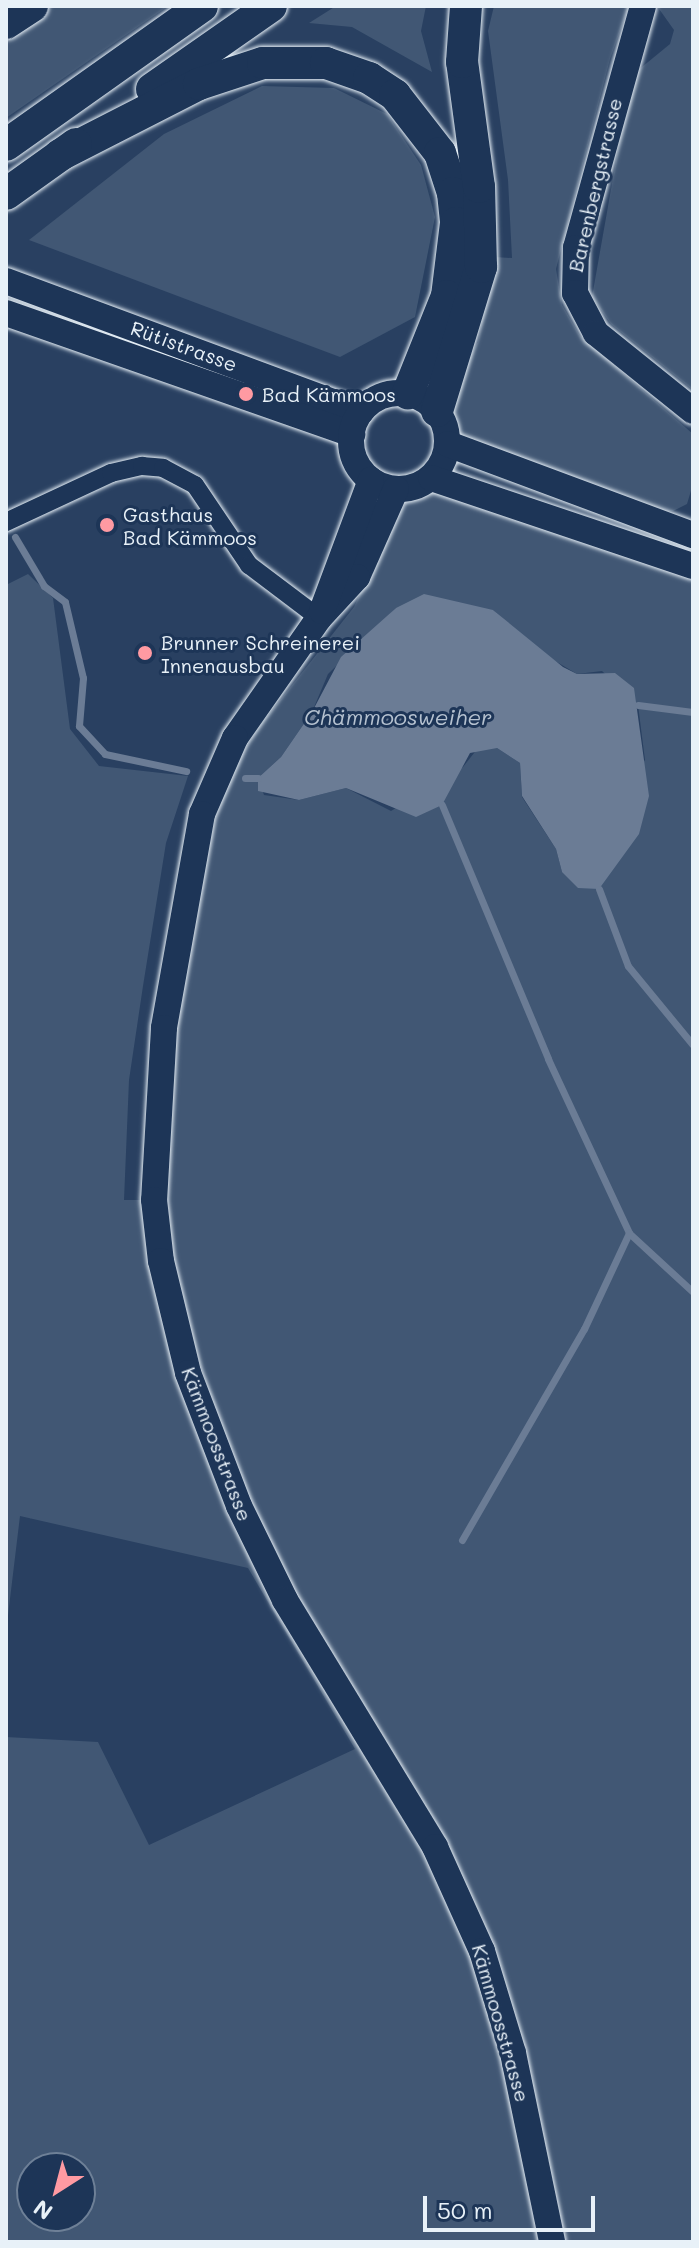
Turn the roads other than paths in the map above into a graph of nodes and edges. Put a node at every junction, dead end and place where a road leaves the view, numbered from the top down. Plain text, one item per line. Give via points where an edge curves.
1 (32, 6) edge
2 (202, 6) edge
3 (271, 6) edge
4 (466, 6) edge
5 (643, 6) edge
6 (6, 23) edge
7 (6, 145) edge
8 (60, 155) junction
9 (11, 191) edge
10 (6, 281) edge
11 (6, 313) edge
12 (408, 393) junction
13 (437, 411) junction
14 (693, 411) edge
15 (356, 423) junction
16 (448, 444) junction
17 (431, 478) junction
18 (384, 485) junction
19 (6, 522) edge
20 (693, 535) edge
21 (693, 566) edge
22 (319, 618) junction
23 (552, 2242) edge

1 - 6 highway
2 - 7 highway
3 - 8 highway
4 - 13 highway via 464,85 483,247 475,299
5 - 14 street, Barenbergstrasse via 612,104 573,278 580,307 596,333
8 - 9 highway
8 - 12 highway via 199,84 263,63 326,63 369,78 395,95 440,153 451,182 456,223 447,296
10 - 15 street, Rütistrasse
11 - 15 street, Rütistrasse
12 - 13 street
12 - 15 street via 382,396
13 - 16 street
15 - 18 street via 355,460
16 - 17 street
16 - 20 street
17 - 18 street
17 - 21 street
18 - 22 street, Kämmoosstrasse
19 - 22 street via 111,473 142,466 163,468 195,485 249,565
22 - 23 street, Kämmoosstrasse via 235,738 195,838 157,1095 154,1200 161,1261 188,1373 262,1556 435,1847 482,1951 513,2053

